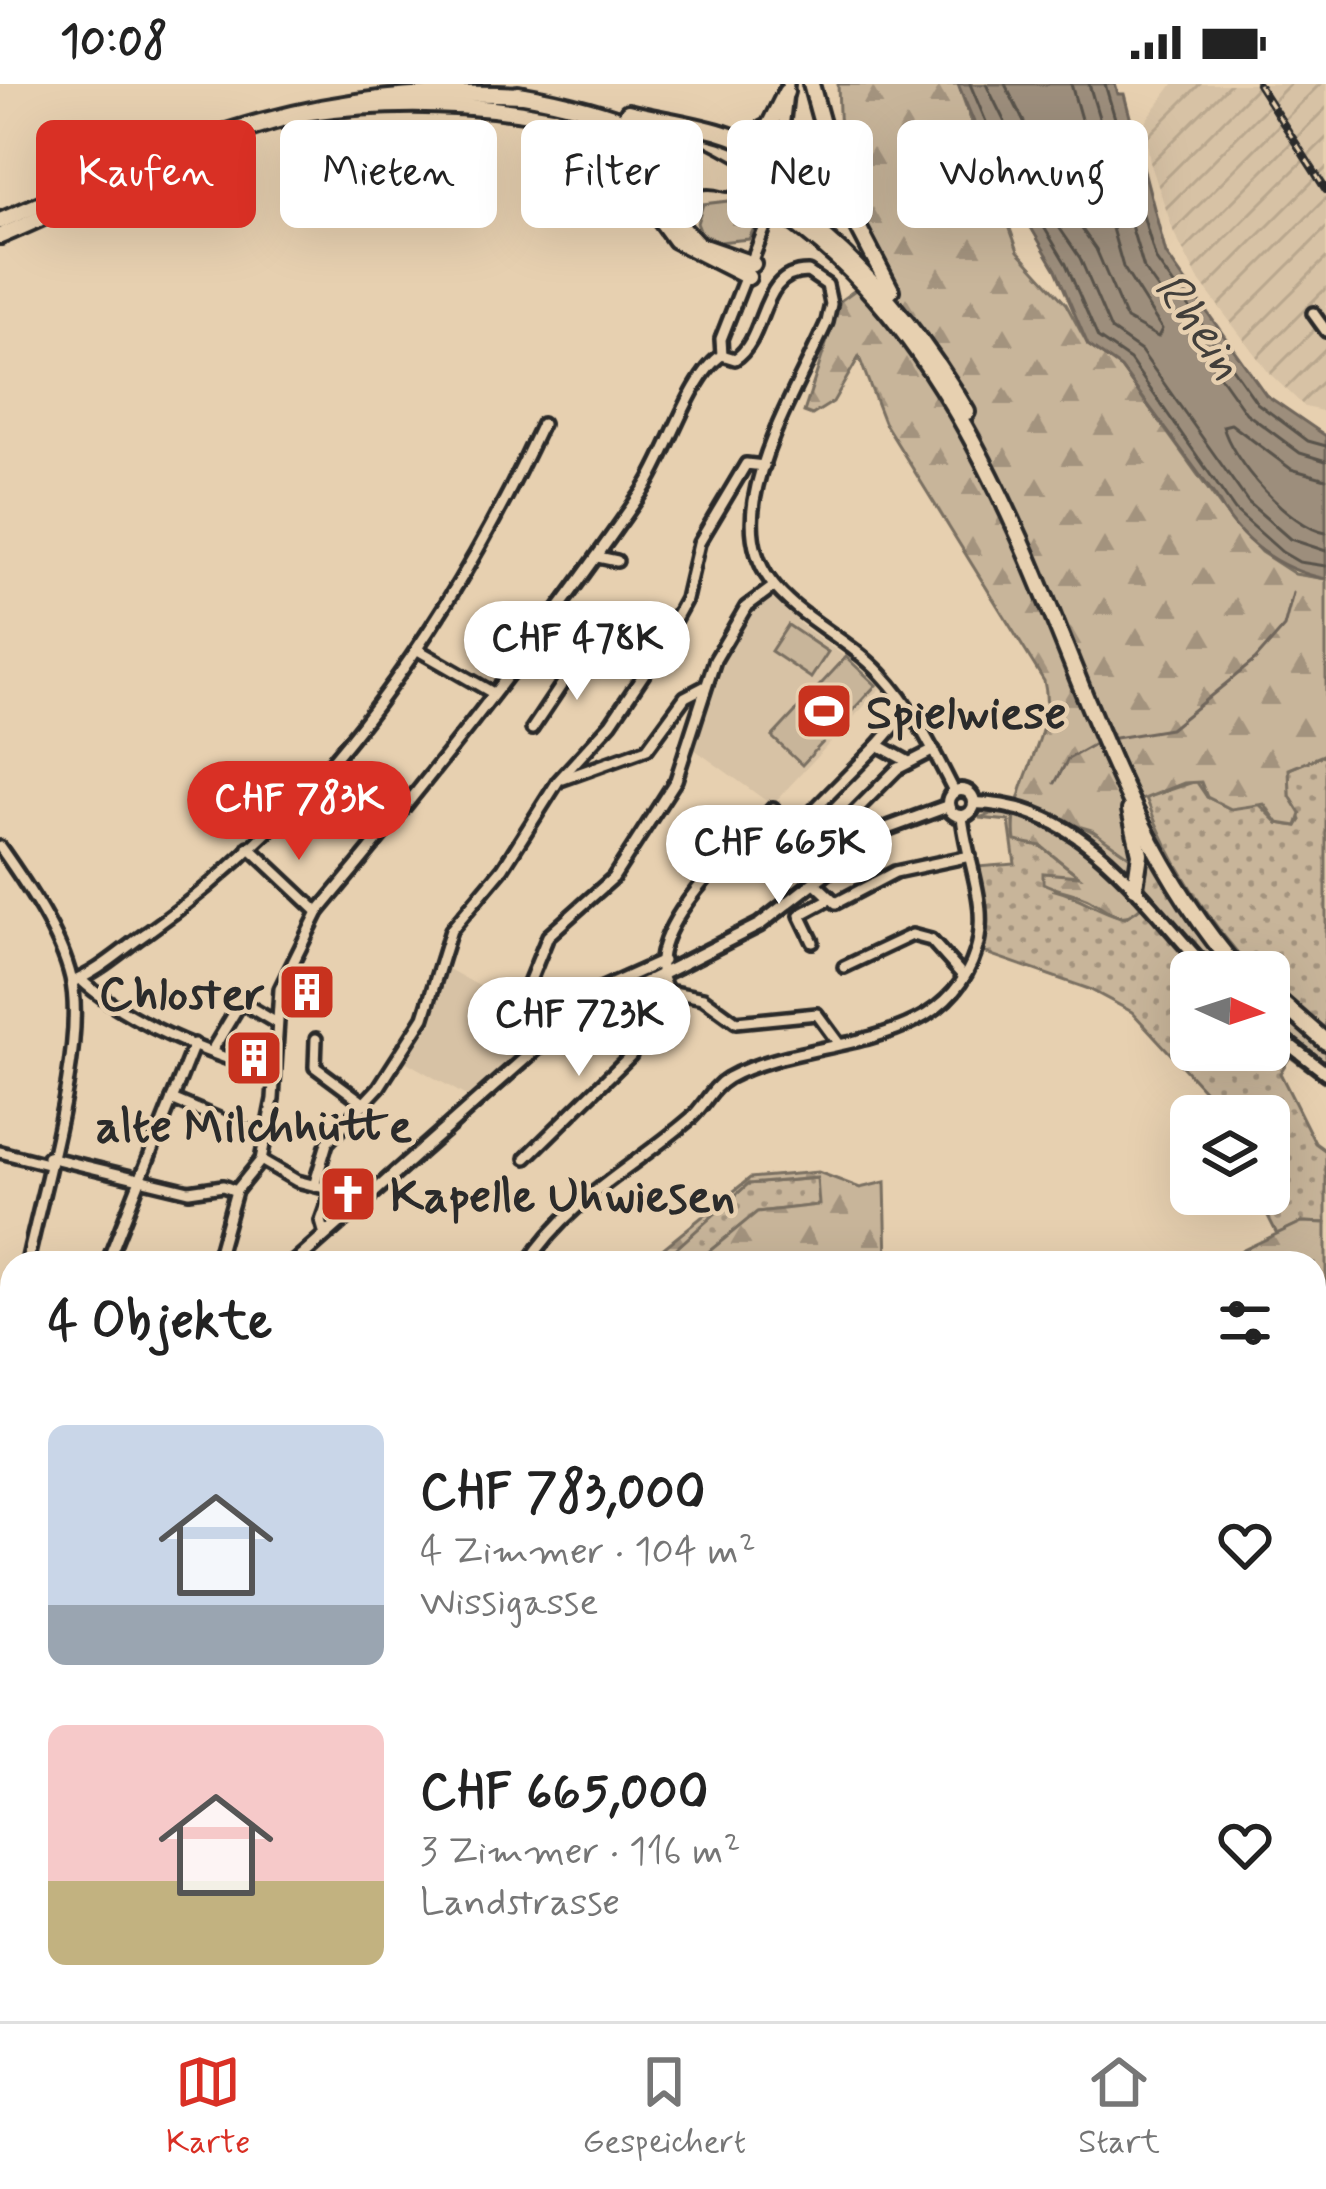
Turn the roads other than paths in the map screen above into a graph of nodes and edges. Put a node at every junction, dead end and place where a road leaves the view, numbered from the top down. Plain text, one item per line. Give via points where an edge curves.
1 (811, 84) edge
2 (786, 87) edge
3 (518, 94) junction
4 (479, 100) junction
5 (772, 120) edge
6 (783, 120) edge
7 (727, 136) edge
8 (727, 177) edge
9 (727, 183) edge
10 (0, 221) edge
11 (765, 228) edge
12 (798, 228) edge
13 (0, 236) edge
14 (750, 270) junction
15 (1313, 314) dead end
16 (1326, 331) edge
17 (922, 340) junction
18 (722, 355) junction
19 (542, 424) dead end
20 (764, 466) junction
21 (598, 557) junction
22 (617, 561) dead end
23 (773, 587) junction
24 (550, 614) junction
25 (418, 650) junction
26 (706, 686) junction
27 (493, 693) junction
28 (1099, 712) junction
29 (898, 722) dead end
30 (532, 729) dead end
31 (878, 745) junction
32 (934, 750) junction
33 (907, 761) junction
34 (1120, 767) junction
35 (558, 781) junction
36 (954, 791) junction
37 (974, 803) junction
38 (948, 806) junction
39 (773, 808) dead end
40 (962, 816) junction
41 (799, 825) dead end
42 (0, 847) edge
43 (249, 848) junction
44 (811, 856) dead end
45 (970, 856) junction
46 (1137, 881) junction
47 (815, 883) junction
48 (829, 900) junction
49 (318, 912) junction
50 (813, 942) dead end
51 (1193, 951) edge
52 (1224, 951) edge
53 (1234, 951) edge
54 (663, 966) junction
55 (844, 968) dead end
56 (964, 977) junction
57 (76, 981) junction
58 (613, 994) junction
59 (580, 998) dead end
60 (1290, 1013) edge
61 (275, 1022) junction
62 (316, 1039) dead end
63 (1326, 1042) edge
64 (194, 1044) junction
65 (839, 1044) junction
66 (536, 1045) junction
67 (1290, 1045) edge
68 (211, 1052) junction
69 (1326, 1073) edge
70 (274, 1074) junction
71 (172, 1099) junction
72 (365, 1104) junction
73 (264, 1138) junction
74 (0, 1152) edge
75 (526, 1158) dead end
76 (48, 1160) junction
77 (261, 1160) junction
78 (140, 1176) junction
79 (315, 1183) junction
80 (236, 1191) junction
81 (326, 1235) junction
82 (29, 1251) edge
83 (112, 1251) edge
84 (219, 1251) edge
85 (308, 1251) edge
86 (539, 1251) edge

1 - 17 highway via 855,226
2 - 5 highway
2 - 6 street
3 - 7 highway
3 - 10 highway via 412,89 303,103 178,143
3 - 17 highway via 628,121 747,177 851,257
4 - 8 highway via 622,129
4 - 13 highway via 390,100 274,121
4 - 14 highway via 590,135 675,240
9 - 14 highway via 706,179 686,187 676,221 698,244
11 - 14 street
12 - 28 highway via 853,274 944,390
14 - 18 street
15 - 16 street
17 - 28 highway via 993,460
18 - 20 street via 733,360 745,352 785,277 812,273 827,285 827,322
18 - 21 street
19 - 25 street
20 - 23 street via 752,525
20 - 35 street via 746,464 699,543 686,599 650,664
21 - 22 street
21 - 24 street
23 - 26 street via 744,610
23 - 32 street via 881,674
24 - 27 street
24 - 30 street via 591,641
25 - 27 street
25 - 43 street
26 - 35 street via 685,697 647,749
26 - 66 street via 676,780 613,878 548,936 520,1005
27 - 49 street
28 - 34 highway
28 - 34 highway
29 - 31 street
31 - 33 street
31 - 41 street
32 - 33 street
32 - 36 street
33 - 44 street
34 - 46 highway via 1138,844
34 - 52 highway via 1180,893
34 - 53 highway via 1188,892
35 - 72 street via 503,868 451,930 424,1018
36 - 37 main road via 967,791
36 - 38 main road
37 - 40 main road
37 - 46 main road via 1018,808 1074,833
38 - 40 main road
38 - 47 main road via 880,831
39 - 54 street via 672,921 662,940
40 - 45 street
42 - 57 street
43 - 49 street
43 - 57 street via 223,877
45 - 48 street via 895,872
45 - 56 street via 981,927
46 - 51 main road
47 - 48 street
47 - 54 main road via 759,925
48 - 50 street via 800,915
49 - 61 street via 286,974
54 - 58 main road
54 - 59 street
54 - 65 street via 668,991 703,998 736,1022 807,1011 824,1019
55 - 56 street via 912,935 931,940
56 - 65 street via 913,1024
57 - 64 street
57 - 76 street
58 - 66 main road
58 - 75 street via 633,1035 631,1055
60 - 63 highway
61 - 68 street via 241,1002
61 - 70 street
62 - 72 street via 315,1067
64 - 68 street
64 - 71 street
65 - 86 street via 727,1079 693,1116 593,1192
66 - 81 main road
67 - 69 main road
68 - 70 street
70 - 73 street
71 - 73 street
71 - 78 street
72 - 79 street via 327,1143
73 - 77 street
74 - 76 street
76 - 78 street
76 - 82 street
77 - 79 street
77 - 80 street
78 - 80 street via 189,1191
78 - 83 street
79 - 81 street via 332,1190 321,1221
80 - 84 street
81 - 85 main road

